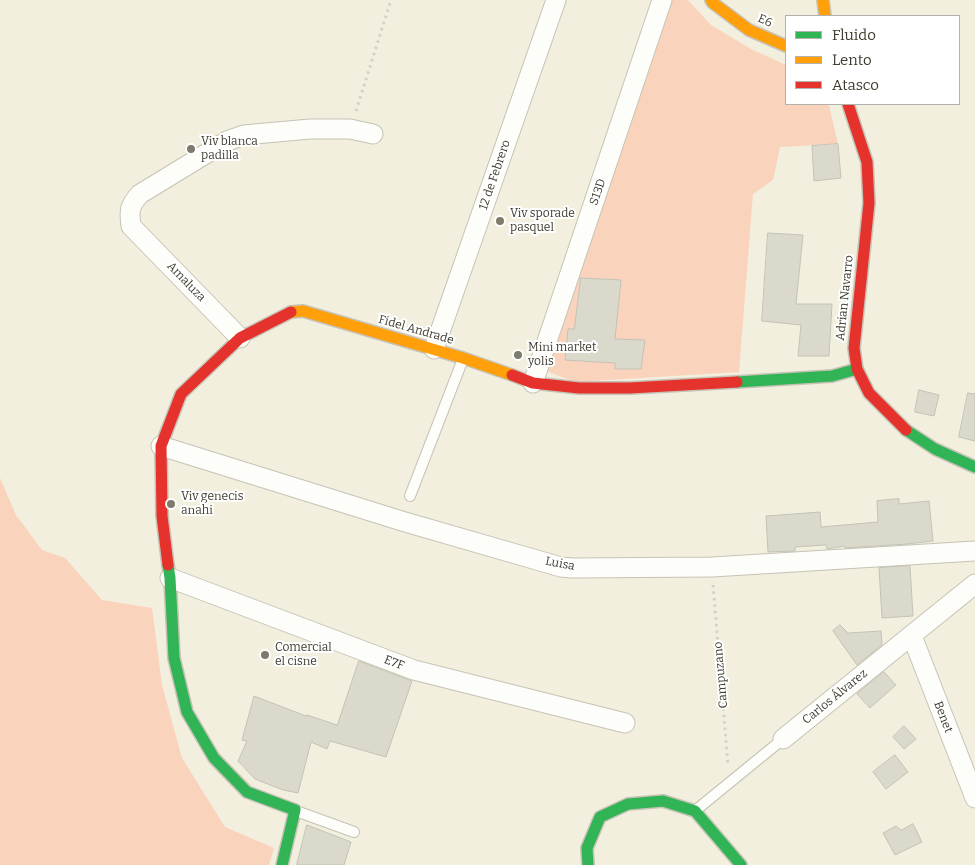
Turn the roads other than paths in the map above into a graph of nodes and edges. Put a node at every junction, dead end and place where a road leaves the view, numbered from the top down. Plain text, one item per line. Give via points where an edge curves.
1 (556, 0) edge
2 (662, 0) edge
3 (711, 0) edge
4 (823, 0) edge
5 (825, 15) edge
6 (785, 46) edge
7 (848, 105) edge
8 (373, 134) dead end
9 (240, 338) junction
10 (434, 349) junction
11 (463, 358) junction
12 (857, 369) junction
13 (533, 383) junction
14 (161, 446) junction
15 (975, 467) edge
16 (410, 496) dead end
17 (975, 552) edge
18 (170, 578) junction
19 (975, 584) edge
20 (912, 636) junction
21 (625, 723) dead end
22 (784, 740) joint
23 (975, 798) edge
24 (295, 810) junction
25 (696, 811) junction
26 (354, 832) dead end
27 (282, 865) edge
28 (588, 865) edge
29 (741, 865) edge

1 - 10 street, 12 de Febrero
2 - 13 street, S13D
3 - 6 street, E6 via 749,30
4 - 5 street
7 - 12 street, Adrian Navarro via 867,162 869,203 854,348
8 - 9 street, Amaluza via 350,129 310,129 244,135 227,141 132,202 131,226
9 - 10 street, Fidel Andrade via 297,310
9 - 14 street, Fidel Andrade via 181,394
10 - 11 street, Fidel Andrade
11 - 13 street, Fidel Andrade
11 - 16 lane
12 - 13 street, Fidel Andrade via 832,376 630,388 579,388
12 - 15 street, Adrian Navarro via 869,393 904,429 935,449
14 - 17 street, Luisa via 561,567 712,567
14 - 18 street, Fidel Andrade via 162,516
18 - 21 street, E7F via 414,670
18 - 24 street, Fidel Andrade via 174,658 187,712 214,758 247,792
19 - 20 street, Carlos Álvarez
20 - 22 street, Carlos Álvarez
20 - 23 street, Benet
22 - 25 lane, Carlos Álvarez
24 - 26 lane
24 - 27 street
25 - 28 street via 663,801 628,804 600,817 587,848
25 - 29 street

